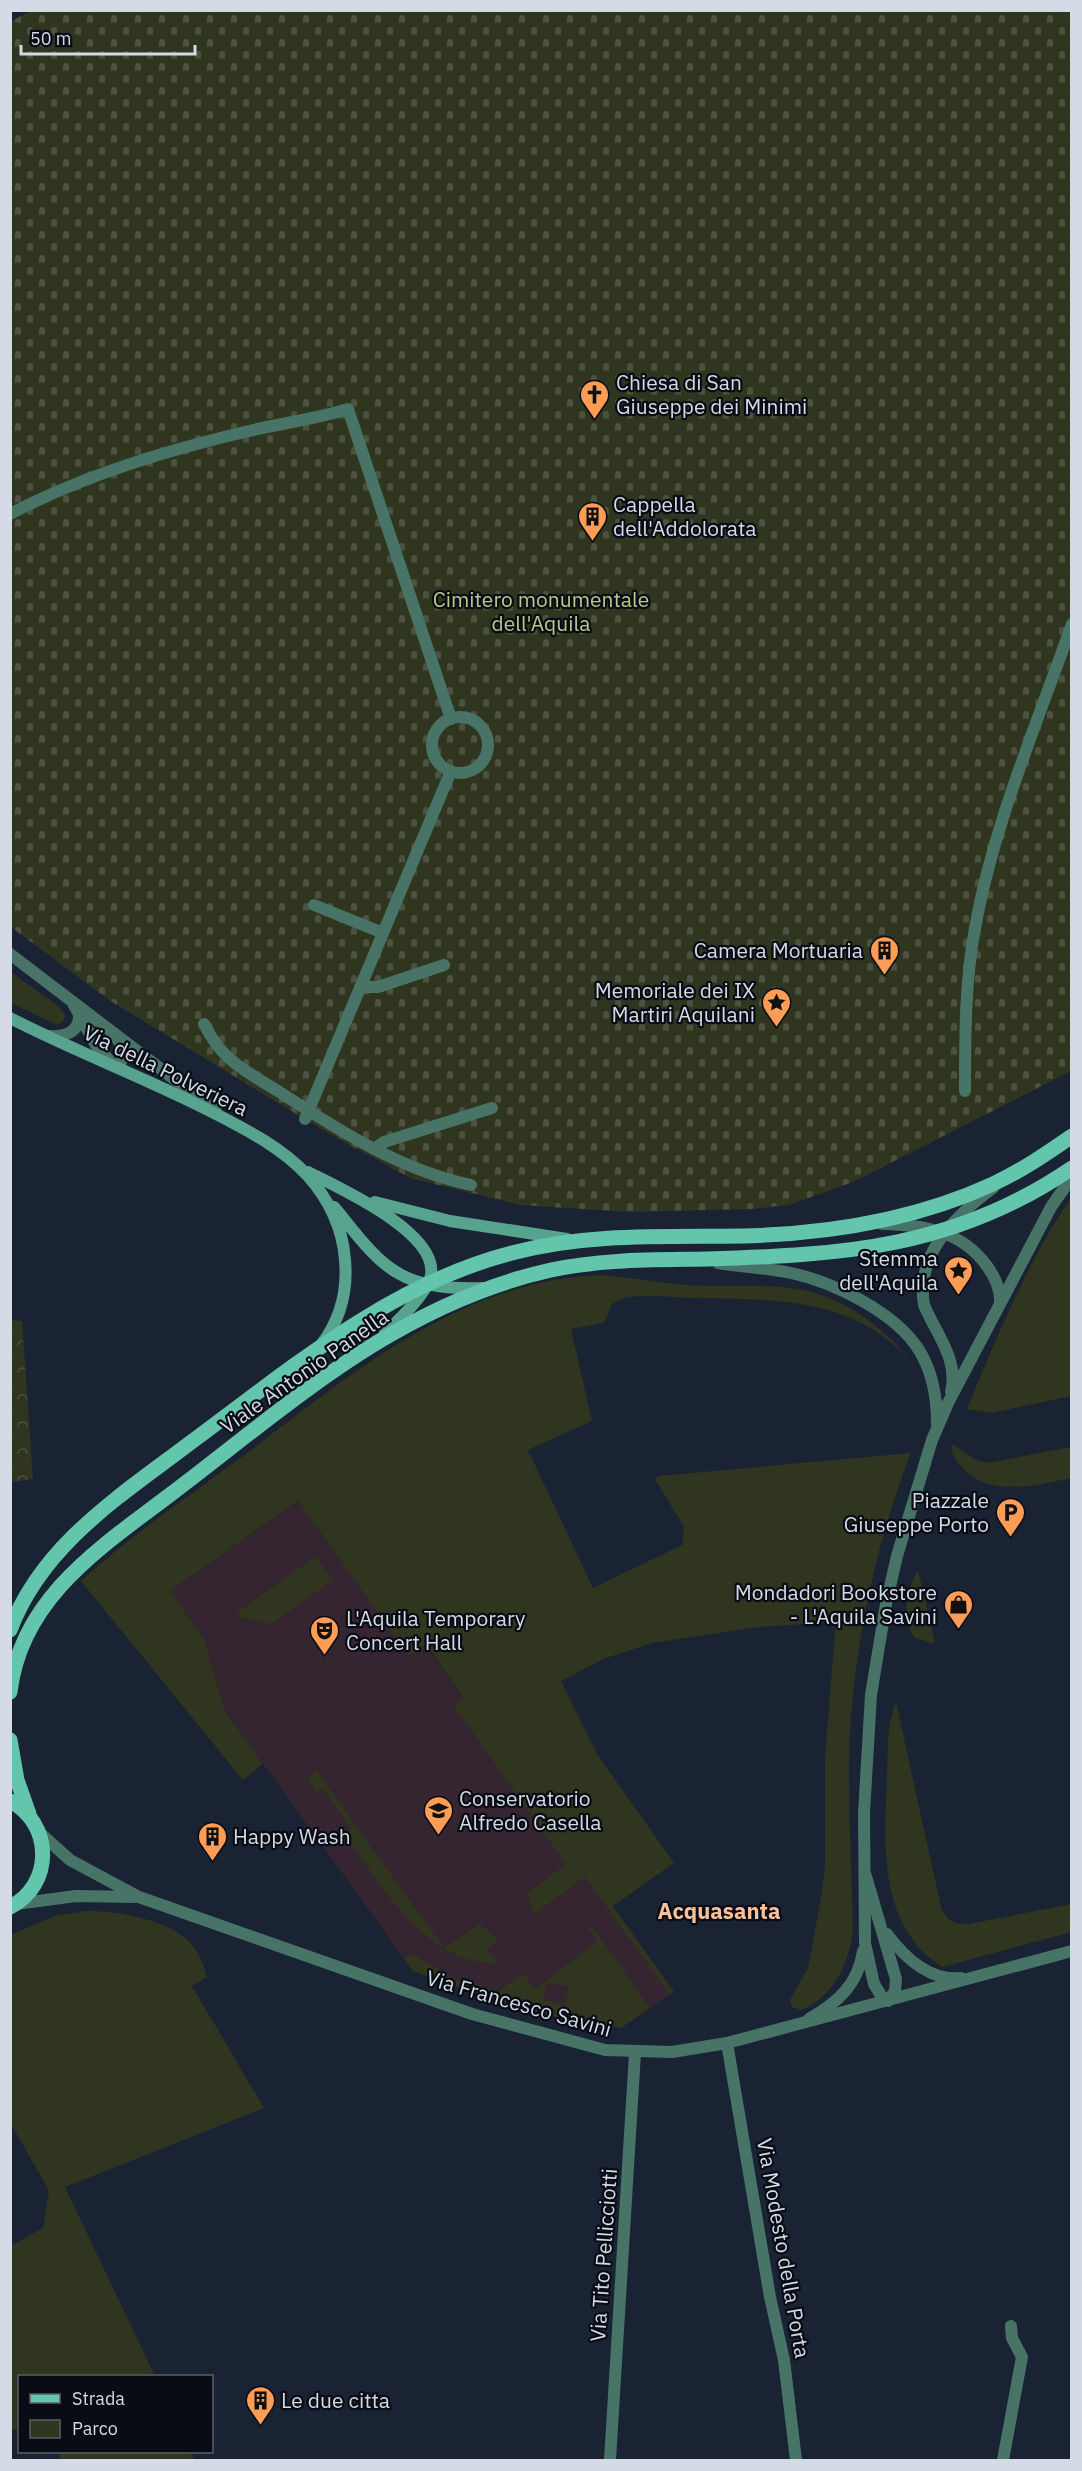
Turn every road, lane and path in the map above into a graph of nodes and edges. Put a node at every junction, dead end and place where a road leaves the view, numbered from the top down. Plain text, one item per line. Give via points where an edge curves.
1 (10, 514) edge
2 (1071, 624) edge
3 (451, 719) junction
4 (451, 771) junction
5 (314, 905) dead end
6 (383, 933) junction
7 (10, 954) edge
8 (444, 965) dead end
9 (360, 987) junction
10 (74, 1005) junction
11 (10, 1018) edge
12 (204, 1024) dead end
13 (105, 1026) junction
14 (48, 1036) junction
15 (113, 1065) junction
16 (965, 1091) dead end
17 (492, 1108) dead end
18 (307, 1115) junction
19 (226, 1119) junction
20 (1071, 1136) edge
21 (374, 1149) junction
22 (298, 1167) junction
23 (1022, 1168) junction
24 (1071, 1168) edge
25 (1071, 1177) edge
26 (471, 1185) dead end
27 (319, 1190) junction
28 (359, 1198) junction
29 (847, 1225) junction
30 (945, 1232) junction
31 (583, 1240) junction
32 (690, 1260) junction
33 (427, 1283) junction
34 (492, 1287) junction
35 (1000, 1306) junction
36 (373, 1343) junction
37 (307, 1359) junction
38 (948, 1403) junction
39 (937, 1428) junction
40 (10, 1630) edge
41 (10, 1692) edge
42 (10, 1740) edge
43 (10, 1801) edge
44 (31, 1817) junction
45 (39, 1832) junction
46 (865, 1873) junction
47 (140, 1897) junction
48 (13, 1906) edge
49 (879, 1920) junction
50 (864, 1932) junction
51 (1071, 1951) edge
52 (964, 1978) junction
53 (888, 2001) junction
54 (794, 2027) junction
55 (727, 2043) junction
56 (635, 2053) junction
57 (1011, 2326) dead end
58 (610, 2460) edge
59 (796, 2460) edge
60 (1003, 2460) edge

1 - 3 street via 126,466 246,431 348,409
2 - 16 street via 1025,752 983,892 968,981
3 - 4 street via 437,730 433,747 440,763
3 - 4 street via 464,717 477,723 488,743 477,767 465,772
4 - 6 street
5 - 6 street
6 - 9 street
7 - 10 street
8 - 9 street via 378,987
9 - 18 street
10 - 13 street
10 - 14 street via 79,1018 74,1030 64,1036
10 - 15 street via 96,1045
11 - 14 main road, Via della Polveriera
12 - 18 street via 216,1044 237,1065
13 - 15 street via 125,1050 122,1061
13 - 19 street
14 - 15 main road, Via della Polveriera
15 - 19 main road, Via della Polveriera
17 - 21 street via 384,1142
18 - 21 street
19 - 22 main road, Via della Polveriera
20 - 23 main road, Viale Antonio Panella
21 - 26 street via 416,1170
22 - 27 main road, Via della Polveriera
22 - 28 main road, Via della Polveriera
23 - 29 main road, Viale Antonio Panella via 974,1192 926,1209
23 - 30 street via 987,1192
24 - 30 main road, Viale Antonio Panella via 996,1212
25 - 35 street via 1051,1207
27 - 33 main road, Via della Polveriera via 394,1270
27 - 37 main road, Via della Polveriera via 341,1238 345,1288 336,1321
28 - 31 main road, Via della Polveriera via 460,1223
28 - 33 main road, Via della Polveriera via 394,1220 416,1241 430,1265
29 - 30 street via 908,1225
29 - 31 main road, Viale Antonio Panella via 763,1235 654,1235
30 - 32 main road, Viale Antonio Panella via 825,1254
30 - 35 street via 981,1258 998,1287
30 - 38 street via 928,1261 922,1294 928,1316 952,1363
31 - 33 main road, Viale Antonio Panella via 514,1252
32 - 34 main road, Viale Antonio Panella via 583,1265
32 - 39 street via 794,1273 838,1289 887,1318 914,1343 925,1361 935,1395
33 - 34 main road, Via della Polveriera via 458,1288
33 - 36 main road via 405,1313
33 - 37 main road, Viale Antonio Panella
34 - 36 main road, Viale Antonio Panella via 431,1311
35 - 38 street
36 - 41 main road, Viale Antonio Panella via 134,1522 70,1575 28,1630
37 - 40 main road, Viale Antonio Panella via 91,1520 33,1582
38 - 39 street
39 - 46 street via 897,1556 876,1661 867,1735
42 - 44 main road via 17,1780
43 - 44 main road
44 - 45 main road
45 - 47 street, Via Francesco Savini via 70,1860
45 - 48 main road via 43,1848 41,1872 28,1894
46 - 49 street
46 - 50 street
47 - 48 street, Via Francesco Savini via 76,1896
47 - 56 street, Via Francesco Savini via 472,2014 575,2044
49 - 52 street via 916,1964 938,1977
49 - 53 street via 896,1978 895,1991
50 - 53 street via 874,1984
50 - 54 street via 861,1962 851,1985 829,2006
51 - 52 street, Via Francesco Savini
52 - 53 street, Via Francesco Savini
53 - 54 street, Via Francesco Savini
54 - 55 street, Via Francesco Savini
55 - 56 street, Via Francesco Savini via 672,2052
55 - 59 street, Via Modesto della Porta via 784,2360
56 - 58 street, Via Tito Pellicciotti
57 - 60 street via 1011,2338 1022,2357

